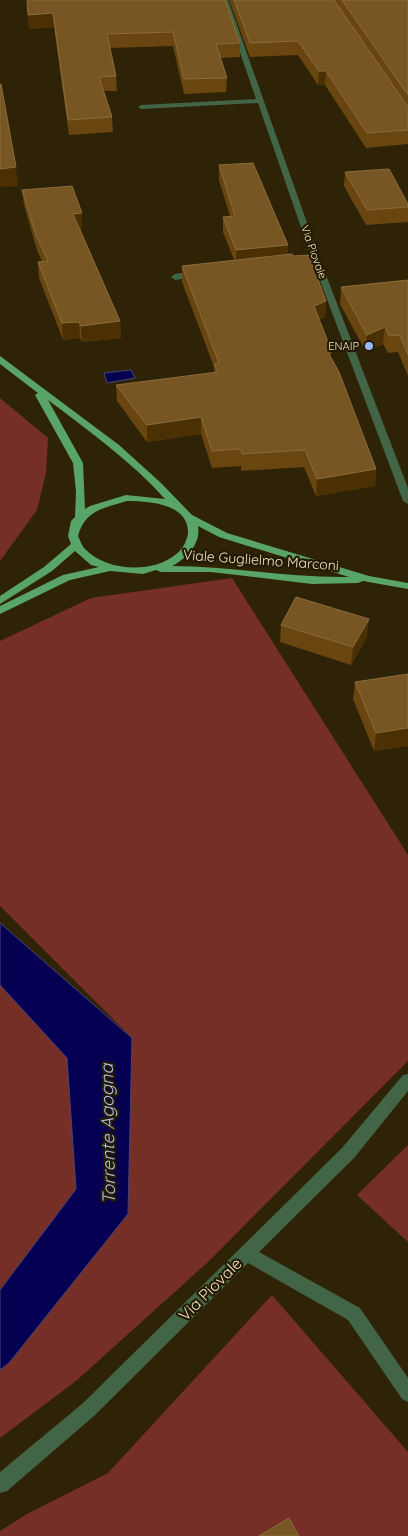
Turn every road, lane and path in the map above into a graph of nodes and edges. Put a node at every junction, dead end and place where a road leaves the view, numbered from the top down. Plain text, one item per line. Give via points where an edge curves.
1 (225, 0) edge
2 (260, 101) junction
3 (141, 107) dead end
4 (317, 262) junction
5 (307, 263) edge
6 (204, 274) edge
7 (176, 277) dead end
8 (0, 359) edge
9 (38, 390) junction
10 (408, 501) edge
11 (178, 508) junction
12 (80, 517) junction
13 (190, 518) junction
14 (74, 546) junction
15 (109, 568) junction
16 (153, 569) junction
17 (368, 580) junction
18 (408, 586) edge
19 (0, 601) edge
20 (0, 610) edge
21 (408, 1080) edge
22 (246, 1253) junction
23 (408, 1393) edge
24 (0, 1484) edge

1 - 2 street, Via Piovale
2 - 3 street
2 - 4 street, Via Piovale
4 - 5 street
4 - 10 street, Via Piovale
6 - 7 street
8 - 9 main road
9 - 11 main road via 156,480
9 - 12 main road via 78,462
11 - 12 main road via 162,502 126,498 100,505
11 - 13 main road
12 - 14 main road via 74,526
13 - 16 main road via 195,530 193,542 185,553
13 - 17 main road, Viale Guglielmo Marconi via 223,535
14 - 15 main road via 94,563
14 - 19 main road via 48,569
15 - 16 main road
15 - 20 main road via 67,577
16 - 17 main road, Viale Guglielmo Marconi via 212,569 312,581
17 - 18 main road, Viale Guglielmo Marconi
21 - 22 street, Via Piovale via 348,1153
22 - 23 street via 354,1314
22 - 24 street, Via Piovale via 88,1410

